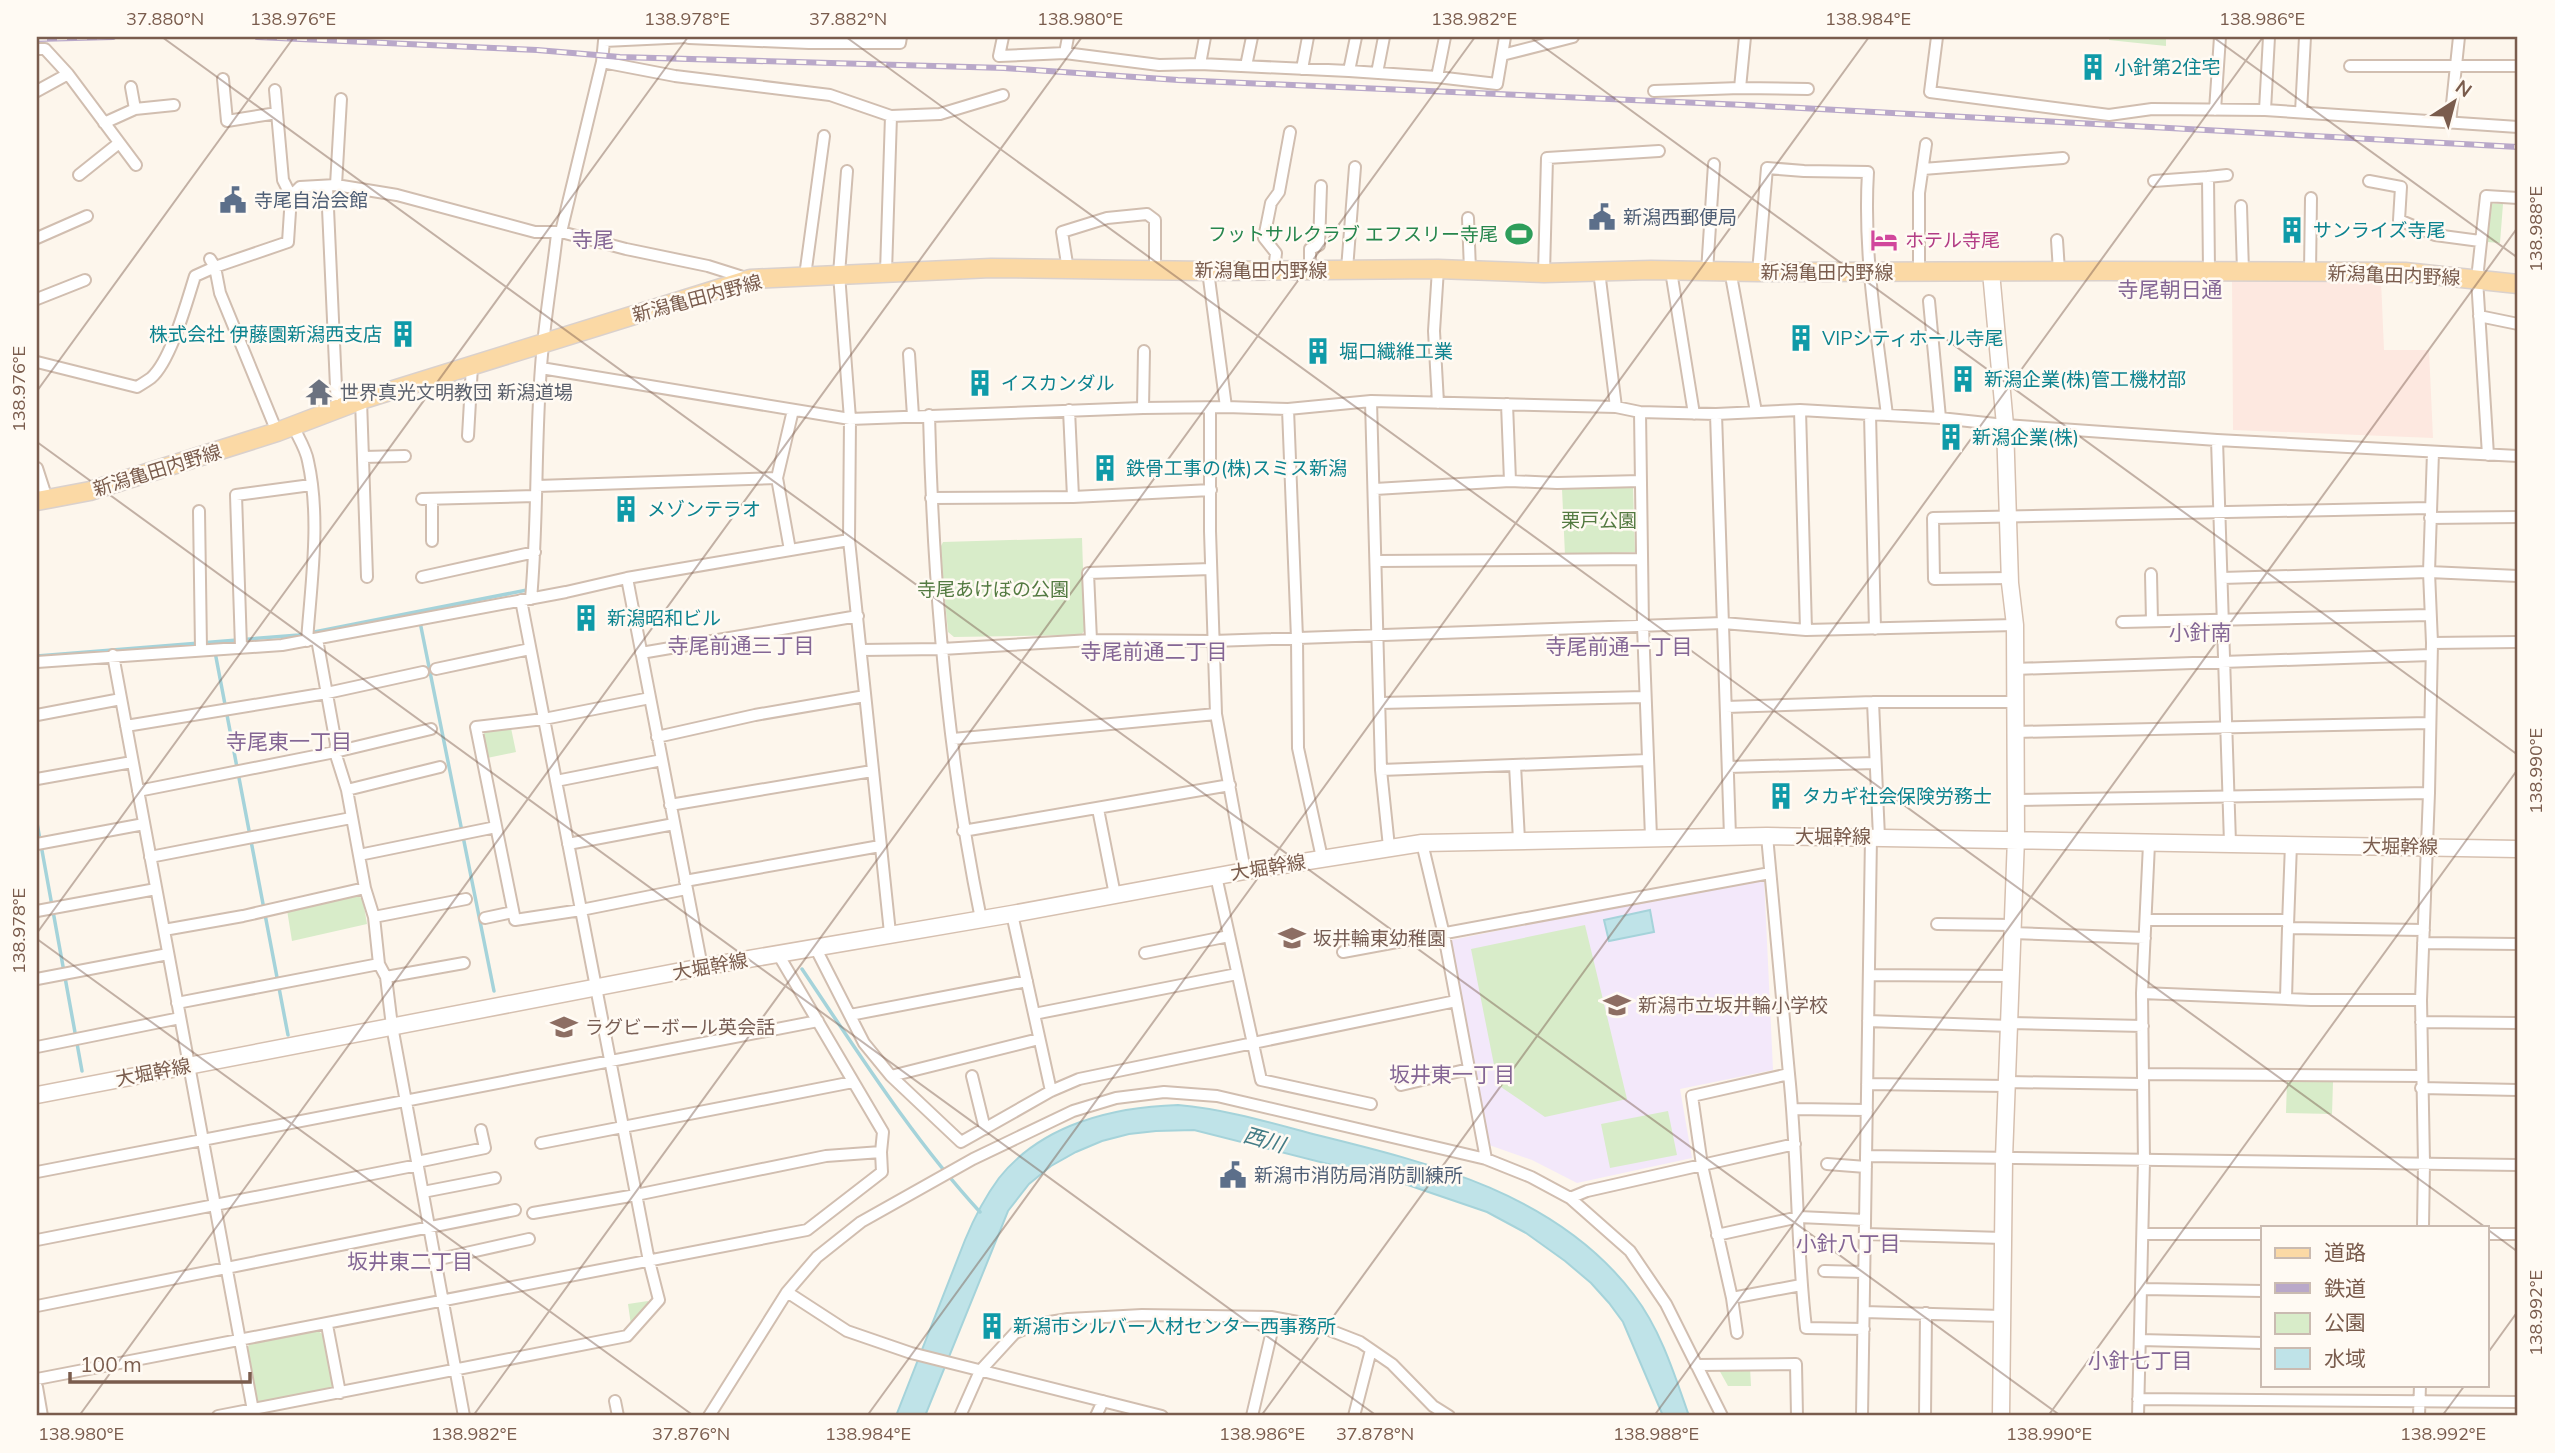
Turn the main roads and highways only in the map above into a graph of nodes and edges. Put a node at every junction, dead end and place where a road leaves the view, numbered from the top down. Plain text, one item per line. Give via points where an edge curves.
1 (2518, 284) edge
2 (42, 500) edge

1 - 2 main road, 新潟亀田内野線 via 2405,272 2243,271 1544,273 991,268 750,279 361,400 90,491

